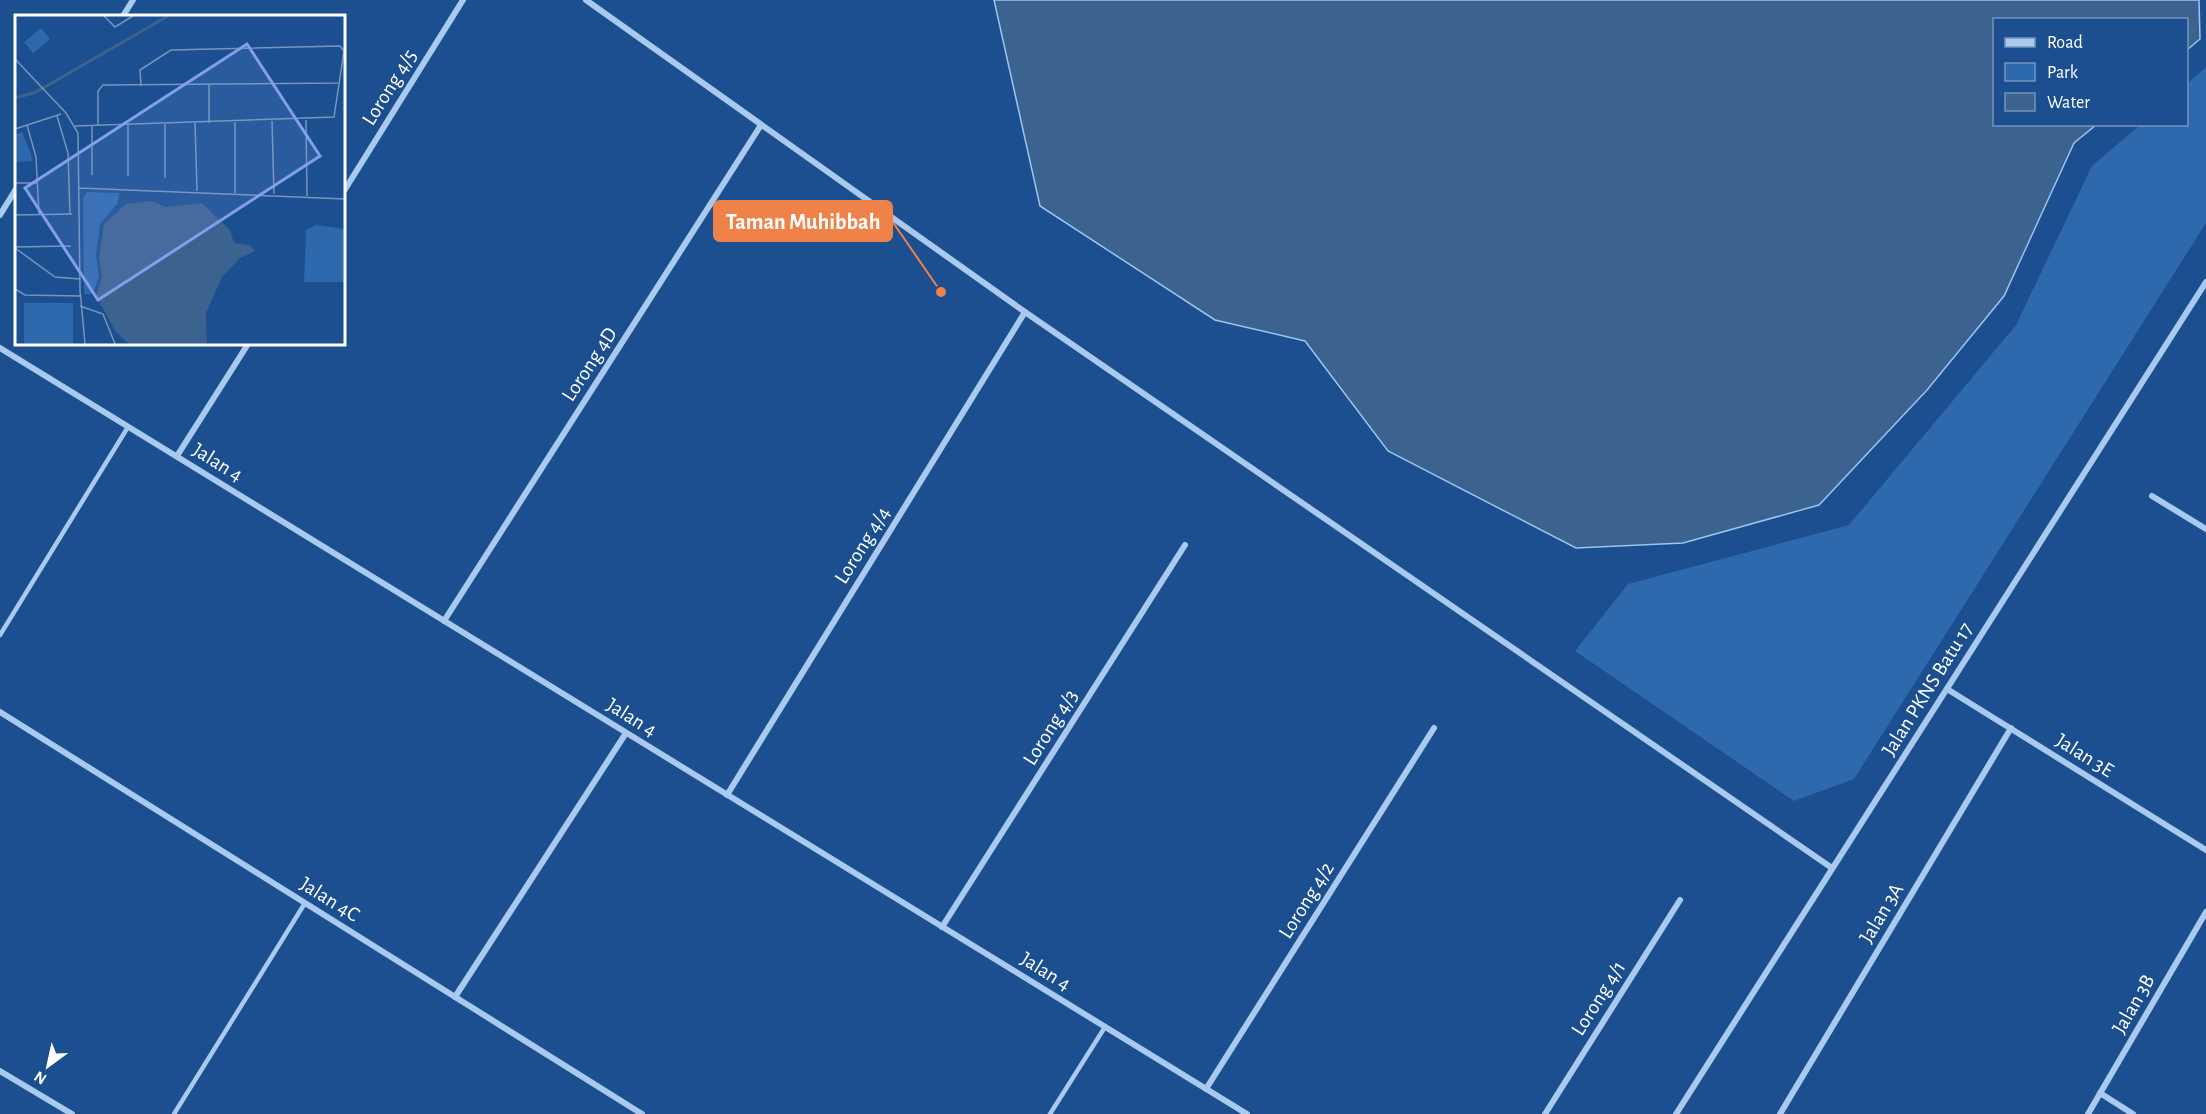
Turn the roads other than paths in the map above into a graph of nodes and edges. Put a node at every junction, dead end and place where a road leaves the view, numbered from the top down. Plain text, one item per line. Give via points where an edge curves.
1 (133, 0) edge
2 (463, 0) edge
3 (586, 0) edge
4 (124, 15) edge
5 (761, 125) junction
6 (345, 189) edge
7 (15, 191) edge
8 (0, 215) edge
9 (2206, 282) edge
10 (1025, 312) junction
11 (247, 345) edge
12 (0, 348) edge
13 (128, 426) junction
14 (177, 456) junction
15 (2152, 496) dead end
16 (2206, 529) edge
17 (1185, 545) dead end
18 (444, 621) junction
19 (0, 635) edge
20 (1947, 689) junction
21 (0, 712) edge
22 (1434, 728) dead end
23 (2011, 728) junction
24 (626, 733) junction
25 (727, 795) junction
26 (2206, 850) edge
27 (1833, 868) junction
28 (1680, 900) dead end
29 (305, 903) junction
30 (2206, 912) edge
31 (942, 927) junction
32 (455, 997) junction
33 (1105, 1027) junction
34 (0, 1071) edge
35 (1206, 1089) junction
36 (2100, 1093) junction
37 (72, 1114) edge
38 (174, 1114) edge
39 (642, 1114) edge
40 (1050, 1114) edge
41 (1247, 1114) edge
42 (1545, 1114) edge
43 (1676, 1114) edge
44 (1780, 1114) edge
45 (2088, 1114) edge
46 (2133, 1114) edge

1 - 4 street
2 - 6 street, Lorong 4/5
3 - 5 street
5 - 10 street
5 - 18 street, Lorong 4D
7 - 8 street
9 - 20 street, Jalan PKNS Batu 17
10 - 25 street, Lorong 4/4
10 - 27 street
11 - 14 street
12 - 13 street, Jalan 4
13 - 14 street, Jalan 4
13 - 19 lane
14 - 18 street, Jalan 4
15 - 16 street
17 - 31 street, Lorong 4/3
18 - 24 street, Jalan 4
20 - 23 street, Jalan 3E
20 - 27 street, Jalan PKNS Batu 17
21 - 29 street, Jalan 4C
22 - 35 street, Lorong 4/2
23 - 26 street, Jalan 3E
23 - 44 street, Jalan 3A
24 - 25 street, Jalan 4
24 - 32 street
25 - 31 street, Jalan 4
27 - 43 street, Jalan PKNS Batu 17
28 - 42 street, Lorong 4/1
29 - 32 street, Jalan 4C
29 - 38 lane
30 - 36 street, Jalan 3B
31 - 33 street, Jalan 4
32 - 39 street, Jalan 4C
33 - 35 street, Jalan 4
33 - 40 lane
34 - 37 street
35 - 41 street, Jalan 4
36 - 45 street, Jalan 3B
36 - 46 street

